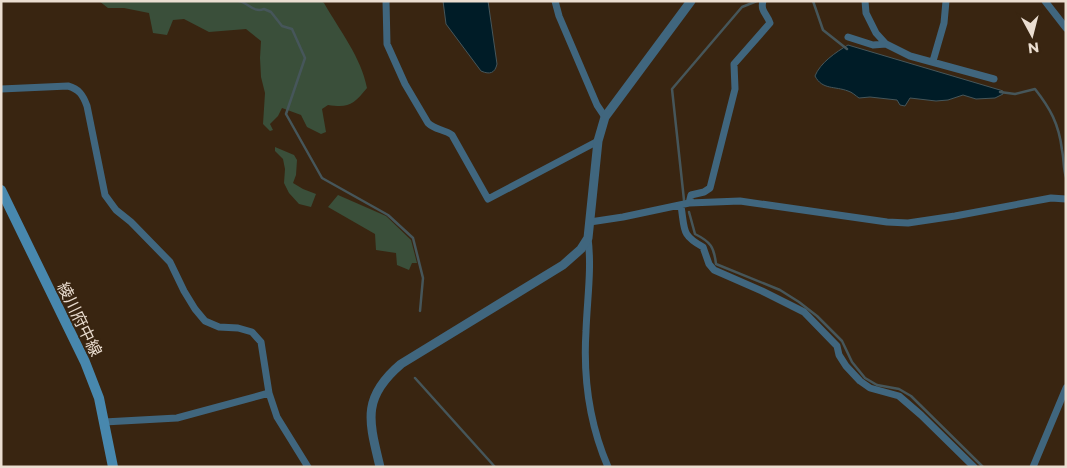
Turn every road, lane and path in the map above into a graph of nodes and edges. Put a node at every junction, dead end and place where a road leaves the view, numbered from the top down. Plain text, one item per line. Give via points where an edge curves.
1 (386, 1) edge
2 (556, 1) edge
3 (691, 1) edge
4 (763, 1) edge
5 (865, 1) edge
6 (946, 1) edge
7 (1044, 1) edge
8 (1066, 28) edge
9 (848, 37) dead end
10 (886, 44) junction
11 (933, 62) junction
12 (994, 79) dead end
13 (1, 89) edge
14 (605, 117) junction
15 (598, 141) junction
16 (1, 190) edge
17 (1066, 199) edge
18 (689, 203) junction
19 (681, 206) junction
20 (590, 222) junction
21 (588, 238) junction
22 (1066, 388) edge
23 (269, 393) junction
24 (104, 422) junction
25 (113, 467) edge
26 (308, 467) edge
27 (380, 467) edge
28 (608, 467) edge
29 (974, 467) edge
30 (1033, 467) edge

1 - 15 street via 387,44 405,84 428,123 452,135 488,199
2 - 14 street via 559,16
3 - 14 street
4 - 18 street via 763,12 770,23 734,64 736,89 710,188 692,195
5 - 10 street via 866,13
6 - 11 street via 944,23
7 - 8 street
9 - 10 street via 873,45
10 - 11 street via 910,56
11 - 12 street
13 - 23 street via 68,86 83,95 105,195 116,210 170,262 184,291 205,321 219,327 252,332 261,342
14 - 15 street
15 - 20 street
16 - 24 main road, 綾川府中線 via 85,362
17 - 18 street via 1051,198 908,223 740,201
18 - 19 street
19 - 20 street
19 - 29 street via 686,234 703,247 714,270 804,312 837,346 846,366 860,381 870,388 899,396
20 - 21 street
21 - 27 street via 568,261 390,373 375,394 370,414
21 - 28 street via 586,393 598,444
22 - 30 street
23 - 24 street via 176,418
23 - 26 street via 277,417
24 - 25 main road, 綾川府中線

